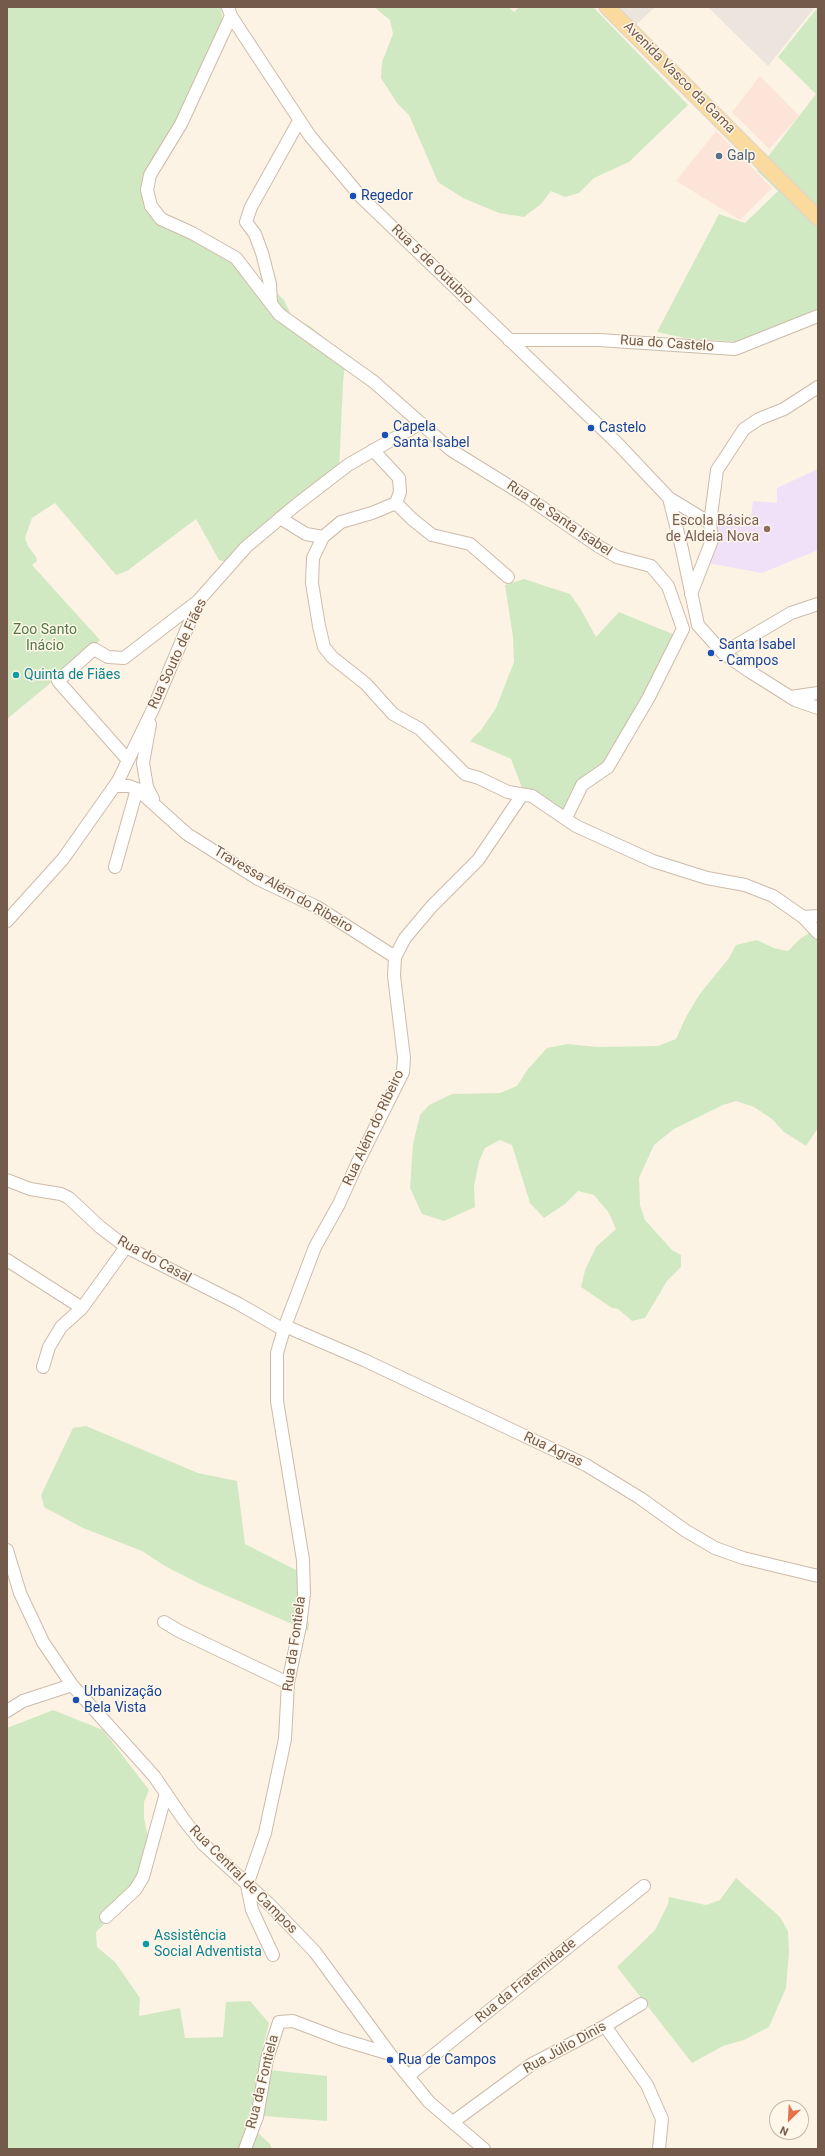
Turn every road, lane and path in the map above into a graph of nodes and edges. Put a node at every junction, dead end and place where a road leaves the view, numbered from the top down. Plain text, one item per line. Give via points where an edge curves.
1 (607, 7) edge
2 (229, 12) edge
3 (299, 121) junction
4 (818, 218) edge
5 (271, 304) junction
6 (818, 316) edge
7 (509, 340) junction
8 (818, 387) edge
9 (421, 422) junction
10 (374, 450) junction
11 (669, 498) junction
12 (396, 503) junction
13 (280, 518) junction
14 (710, 523) junction
15 (323, 538) junction
16 (508, 577) dead end
17 (691, 594) junction
18 (199, 600) junction
19 (818, 604) edge
20 (698, 625) junction
21 (683, 629) junction
22 (723, 653) junction
23 (818, 693) edge
24 (791, 697) junction
25 (818, 708) edge
26 (153, 709) junction
27 (128, 760) junction
28 (115, 786) junction
29 (137, 789) junction
30 (522, 795) junction
31 (155, 804) junction
32 (566, 818) junction
33 (115, 867) dead end
34 (818, 916) edge
35 (803, 917) junction
36 (7, 921) edge
37 (818, 933) edge
38 (395, 957) junction
39 (7, 1180) edge
40 (126, 1247) junction
41 (7, 1260) edge
42 (82, 1308) junction
43 (284, 1328) junction
44 (43, 1367) dead end
45 (7, 1550) edge
46 (818, 1576) edge
47 (164, 1622) dead end
48 (288, 1684) junction
49 (72, 1685) junction
50 (7, 1711) edge
51 (166, 1793) junction
52 (247, 1885) junction
53 (644, 1886) dead end
54 (106, 1917) dead end
55 (273, 1955) dead end
56 (641, 2004) dead end
57 (605, 2026) junction
58 (390, 2054) junction
59 (408, 2076) junction
60 (453, 2122) junction
61 (245, 2149) edge
62 (484, 2149) edge
63 (659, 2149) edge

1 - 4 main road, Avenida Vasco da Gama
2 - 3 street, Rua 5 de Outubro
2 - 5 street, Rua de Santa Isabel via 182,124 150,175 147,190 151,206 161,219 192,232 236,258
3 - 5 street via 251,207 246,222 255,234 262,253 270,284
3 - 7 street, Rua 5 de Outubro via 361,196
5 - 9 street, Rua de Santa Isabel via 279,314 374,382
6 - 7 street, Rua do Castelo via 735,349 599,340
7 - 11 street, Rua 5 de Outubro via 618,444
8 - 14 street via 784,409 759,419 744,429 717,470
9 - 10 street, Rua Souto de Fiães
9 - 21 street, Rua de Santa Isabel via 451,450 527,497 598,546 617,557 651,566 668,586
10 - 12 street via 399,478 400,492
10 - 13 street, Rua Souto de Fiães via 348,465
11 - 14 street, Rua 5 de Outubro
11 - 17 street, Rua 5 de Outubro
12 - 15 street via 341,522
12 - 16 street via 432,535 470,544
13 - 15 street via 306,534
13 - 18 street, Rua Souto de Fiães via 246,547
14 - 17 street via 712,540
15 - 30 street via 313,558 312,583 324,647 332,657 366,684 393,714 420,729 466,774 508,792
17 - 20 street, Rua 5 de Outubro
18 - 26 street, Rua Souto de Fiães
18 - 27 street via 124,658 108,657 94,649 58,681
19 - 22 street via 791,613
20 - 21 street
20 - 22 street, Rua 5 de Outubro
21 - 32 street via 650,697 608,767 582,785
22 - 24 street, Rua 5 de Outubro
23 - 24 street
24 - 25 street, Rua 5 de Outubro
26 - 27 street, Rua Souto de Fiães
26 - 31 street, Travessa Além do Ribeiro via 143,763 147,786
27 - 28 street, Rua Souto de Fiães
28 - 29 street
28 - 36 street, Rua Souto de Fiães via 63,859
29 - 31 street, Travessa Além do Ribeiro
29 - 33 street
30 - 32 street via 532,796
30 - 38 street, Rua Além do Ribeiro via 478,860 405,938
31 - 38 street, Travessa Além do Ribeiro via 187,834 218,854 258,879 317,907
32 - 35 street via 576,826 653,861 707,878 745,885 773,896
34 - 35 street
35 - 37 street
38 - 43 street, Rua Além do Ribeiro via 394,976 404,1058 403,1072 339,1204 315,1247
39 - 40 street, Rua do Casal via 30,1189 61,1194 69,1198
40 - 42 street
40 - 43 street, Rua do Casal
41 - 42 street
42 - 44 street via 62,1327 49,1346
43 - 46 street, Rua Agras via 364,1360 586,1465 714,1548 743,1558
43 - 48 street, Rua da Fontiela via 277,1353 277,1401 301,1547 304,1581 300,1626
45 - 49 street, Rua Central de Campos via 20,1593 43,1642
47 - 48 street
48 - 52 street, Rua da Fontiela via 286,1740 265,1833
49 - 50 street via 23,1701
49 - 51 street, Rua Central de Campos via 124,1741
51 - 52 street, Rua Central de Campos via 203,1844
51 - 54 street via 143,1877 135,1890
52 - 55 street via 252,1910
52 - 58 street, Rua Central de Campos via 315,1952
53 - 59 street, Rua da Fraternidade
56 - 57 street, Rua Júlio Dinis
57 - 60 street, Rua Júlio Dinis via 532,2064
57 - 63 street via 647,2085 662,2119
58 - 59 street, Rua Central de Campos
58 - 61 street, Rua da Fontiela via 286,2020 279,2022 267,2059 257,2117
59 - 60 street, Rua Central de Campos via 429,2102
60 - 62 street, Rua Central de Campos

